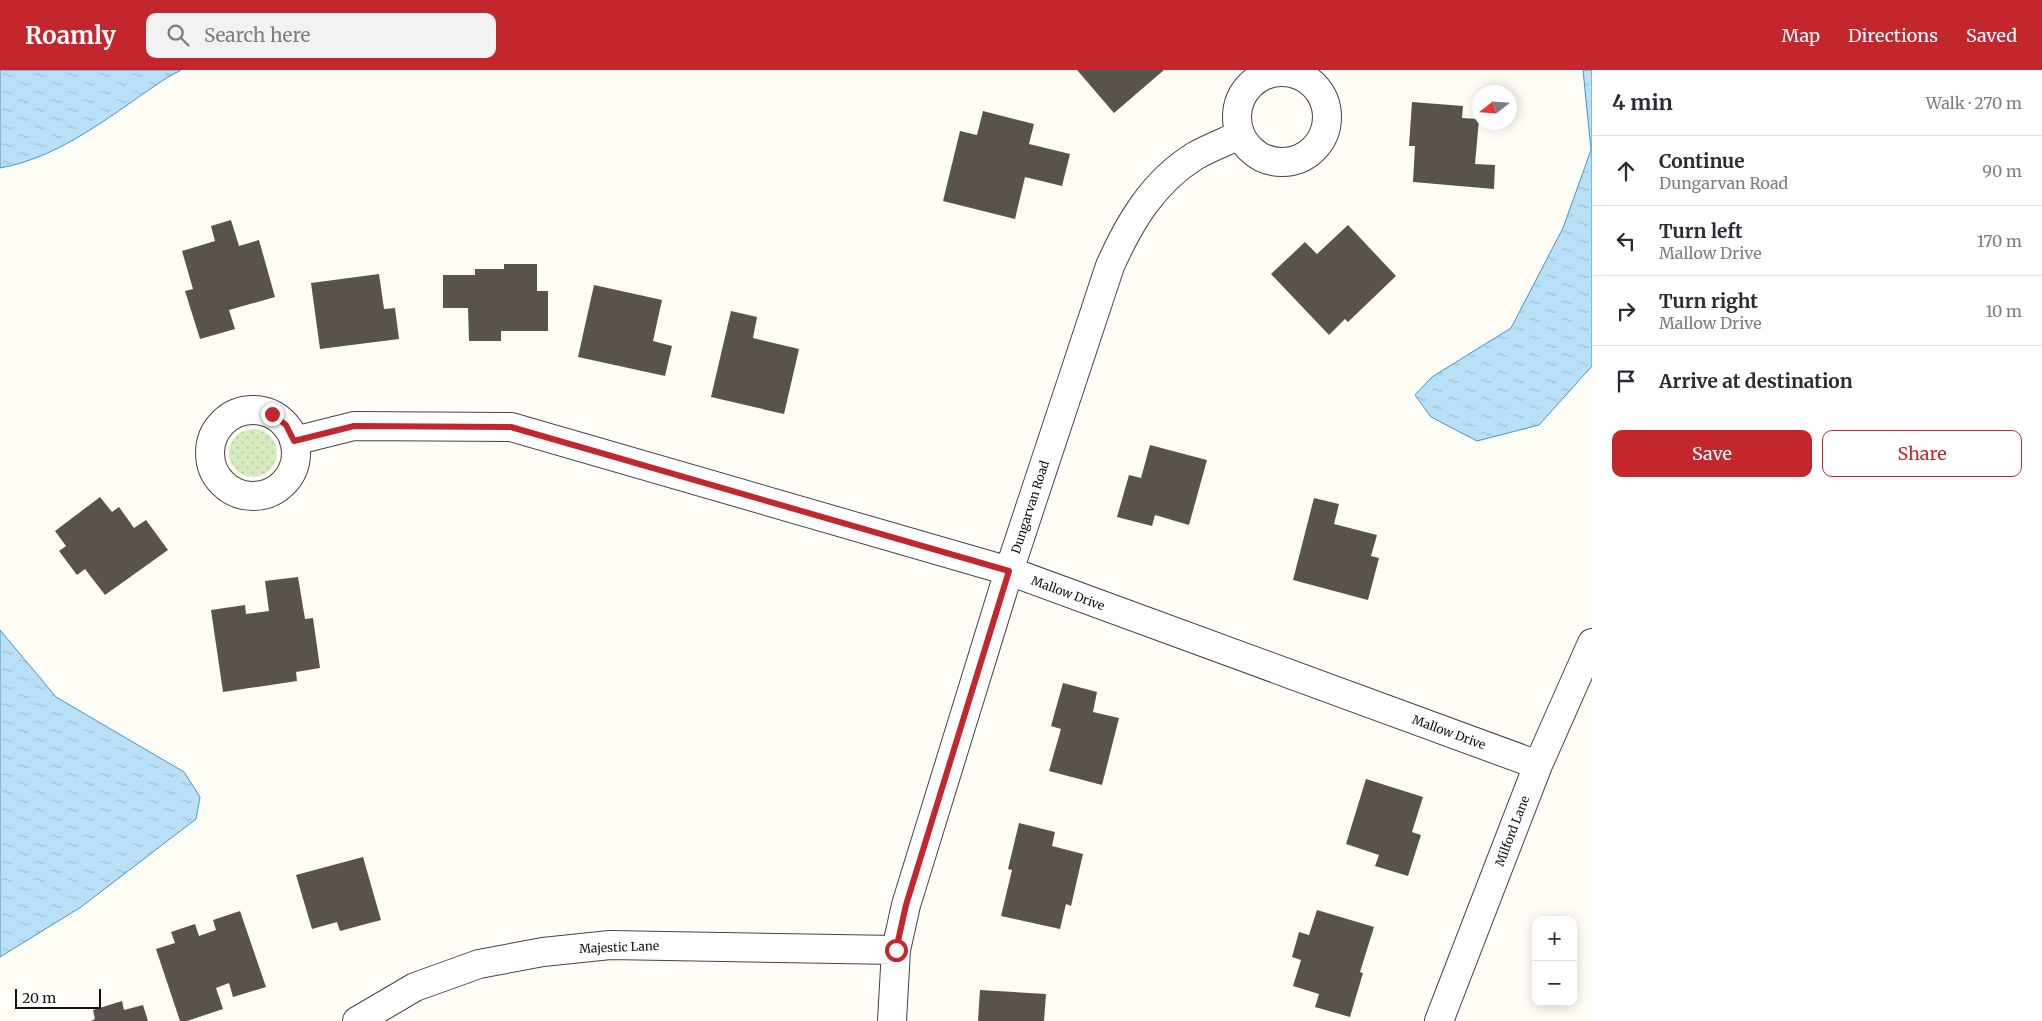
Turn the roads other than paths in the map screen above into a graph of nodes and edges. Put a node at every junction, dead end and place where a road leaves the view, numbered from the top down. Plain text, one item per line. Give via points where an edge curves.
1 (1240, 135) dead end
2 (294, 441) dead end
3 (1009, 571) junction
4 (1592, 643) edge
5 (1538, 765) junction
6 (896, 950) junction
7 (357, 1021) edge
8 (892, 1021) edge
9 (1439, 1021) edge

1 - 3 street, Dungarvan Road via 1195,156 1169,175 1146,200 1126,231 1110,266
2 - 3 street, Mallow Drive via 354,426 511,427
3 - 5 street, Mallow Drive
3 - 6 street, Dungarvan Road via 906,905
4 - 5 street, Milford Lane
5 - 9 street, Milford Lane
6 - 7 street, Majestic Lane via 610,945 543,952 479,964 415,987
6 - 8 street, Dungarvan Road

